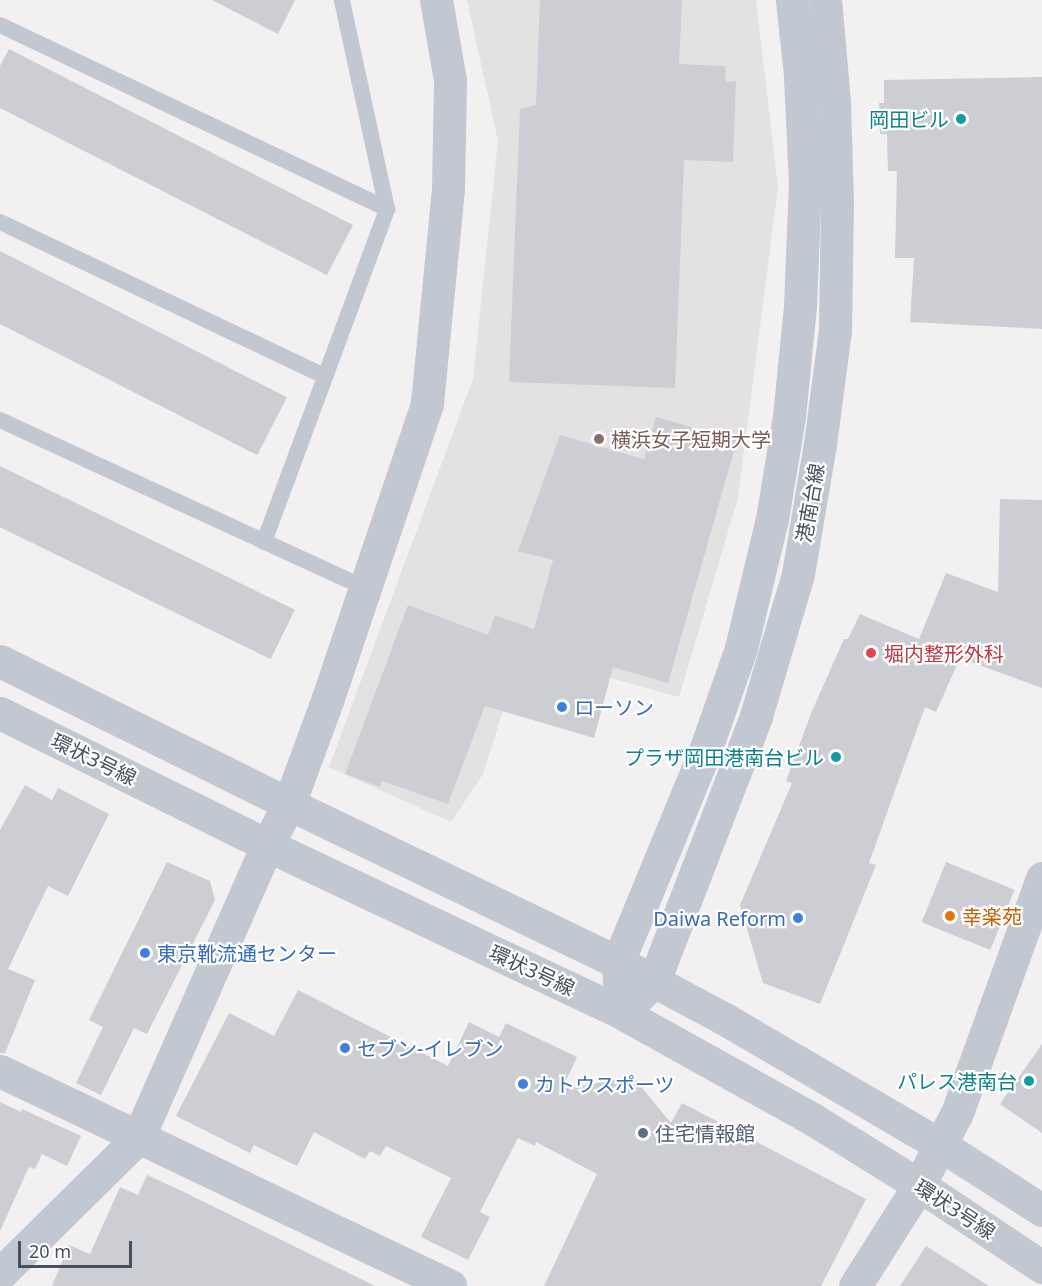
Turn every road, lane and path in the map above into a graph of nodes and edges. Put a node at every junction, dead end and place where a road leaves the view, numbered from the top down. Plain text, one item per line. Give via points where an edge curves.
1 (342, 0) edge
2 (436, 0) edge
3 (792, 0) edge
4 (825, 0) edge
5 (0, 25) edge
6 (387, 209) junction
7 (0, 222) edge
8 (325, 376) junction
9 (0, 420) edge
10 (264, 542) junction
11 (365, 588) junction
12 (0, 661) edge
13 (0, 713) edge
14 (289, 804) junction
15 (267, 845) junction
16 (1042, 878) edge
17 (618, 962) junction
18 (654, 981) junction
19 (622, 1013) junction
20 (0, 1071) edge
21 (138, 1138) junction
22 (939, 1144) junction
23 (919, 1185) junction
24 (1042, 1210) edge
25 (1042, 1267) edge
26 (0, 1274) edge
27 (450, 1286) edge
28 (855, 1286) edge

1 - 6 lane
2 - 11 street via 450,80 448,177 427,403
3 - 17 street, 港南台線 via 805,183 800,306 789,416 772,519 741,648 709,741
4 - 18 street, 港南台線 via 834,102 835,330 798,574 756,716
5 - 6 lane
6 - 8 lane
7 - 8 lane
8 - 10 lane
9 - 10 lane
10 - 11 lane
11 - 14 street
12 - 14 street
13 - 15 street, 環状3号線
14 - 15 street
14 - 17 street
15 - 19 street, 環状3号線
15 - 21 street
16 - 22 street via 957,1113
17 - 18 street
17 - 19 street
18 - 19 street
18 - 22 street
19 - 23 street, 環状3号線 via 814,1120
20 - 21 street
21 - 26 street
21 - 27 street
22 - 23 street
22 - 24 street
23 - 25 street, 環状3号線
23 - 28 street

